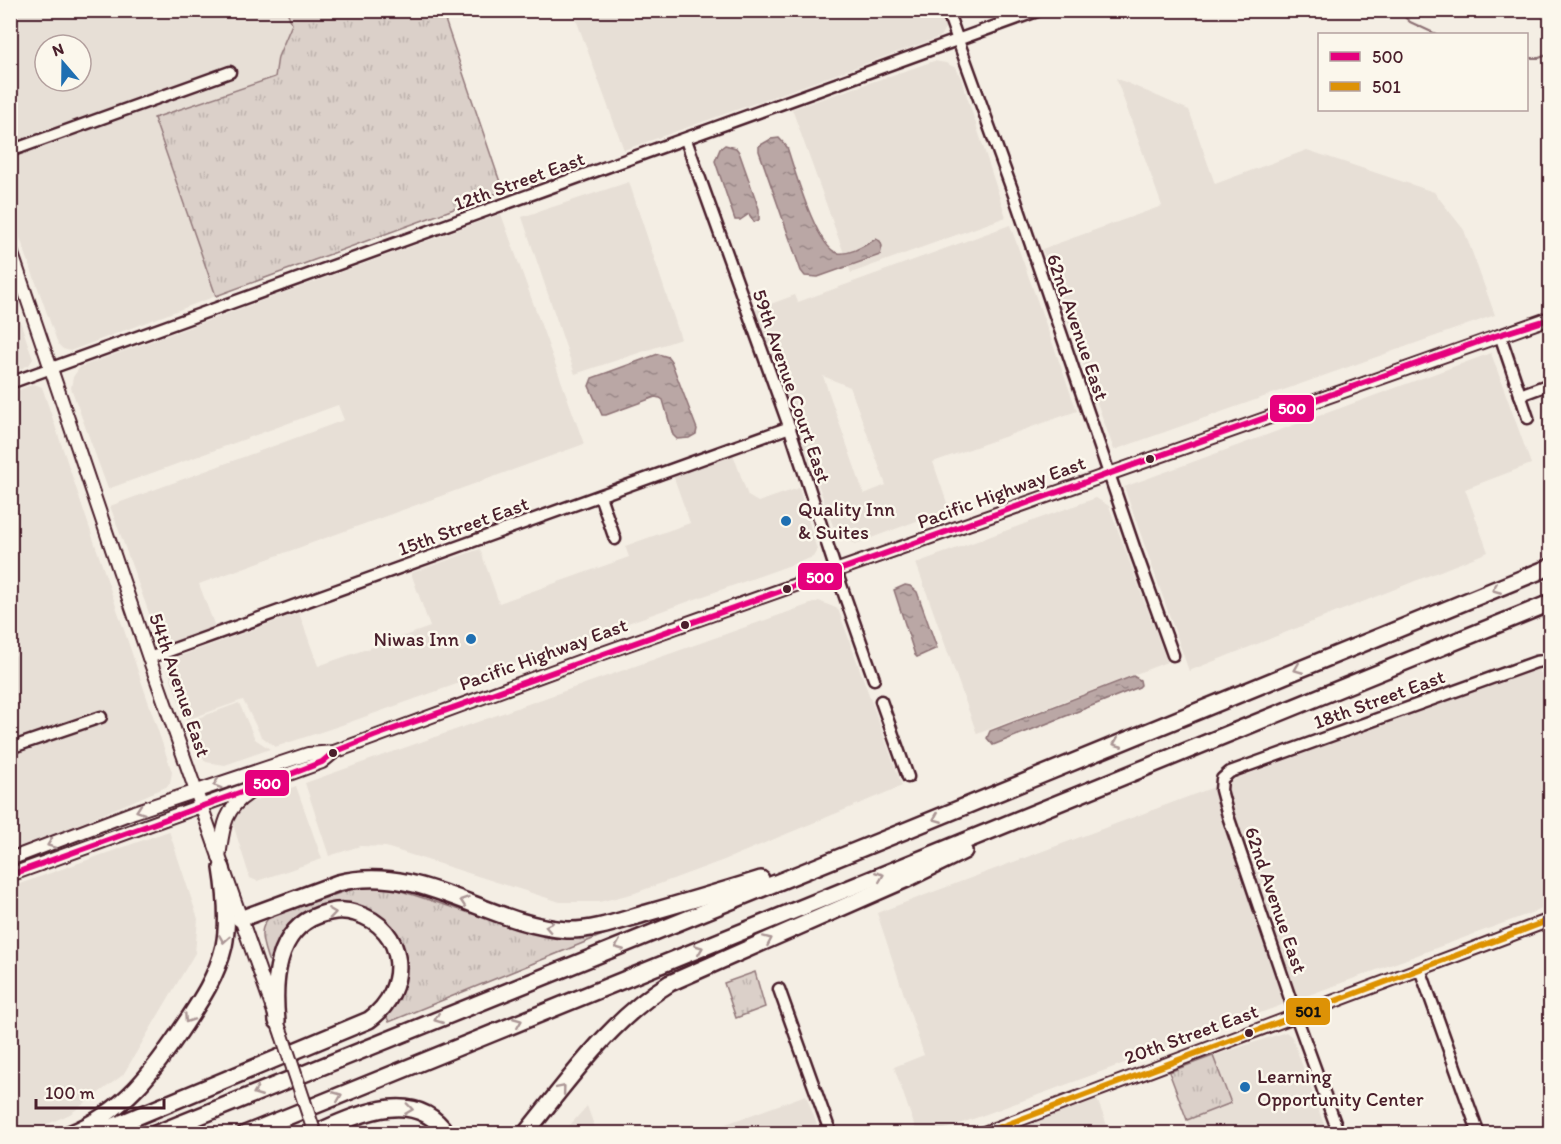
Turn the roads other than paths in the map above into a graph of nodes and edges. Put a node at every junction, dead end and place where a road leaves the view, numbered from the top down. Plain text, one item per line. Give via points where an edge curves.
1 (947, 10) edge
2 (1040, 10) edge
3 (958, 41) junction
4 (230, 72) dead end
5 (686, 140) junction
6 (10, 151) edge
7 (10, 248) edge
8 (1549, 319) edge
9 (1500, 335) junction
10 (52, 368) junction
11 (10, 383) edge
12 (1551, 384) edge
13 (1520, 395) junction
14 (1528, 418) dead end
15 (790, 428) junction
16 (1109, 474) junction
17 (600, 496) junction
18 (615, 539) dead end
19 (1551, 567) edge
20 (836, 571) junction
21 (1551, 603) edge
22 (1173, 655) dead end
23 (149, 658) junction
24 (1551, 660) edge
25 (874, 679) dead end
26 (881, 701) dead end
27 (101, 717) dead end
28 (10, 748) edge
29 (334, 752) junction
30 (908, 777) dead end
31 (1222, 779) joint
32 (270, 782) junction
33 (196, 791) junction
34 (200, 806) junction
35 (1013, 822) junction
36 (907, 830) junction
37 (10, 859) edge
38 (220, 863) junction
39 (10, 875) edge
40 (240, 919) junction
41 (1551, 921) edge
42 (1420, 969) junction
43 (779, 989) dead end
44 (1296, 1016) junction
45 (279, 1028) junction
46 (69, 1134) edge
47 (94, 1134) edge
48 (155, 1134) edge
49 (245, 1134) edge
50 (314, 1134) edge
51 (447, 1134) edge
52 (525, 1134) edge
53 (831, 1134) edge
54 (981, 1134) edge
55 (1338, 1134) edge
56 (1479, 1134) edge

1 - 3 street, 62nd Avenue East
2 - 3 street, 12th Street East
3 - 5 street, 12th Street East
3 - 16 street, 62nd Avenue East
4 - 6 street
5 - 10 street, 12th Street East
5 - 15 street, 59th Avenue Court East
7 - 10 main road, 54th Avenue East
8 - 9 main road, Pacific Highway East
9 - 13 street
9 - 16 main road, Pacific Highway East
10 - 11 street, 12th Street East
10 - 23 main road, 54th Avenue East
12 - 13 street
13 - 14 street
15 - 17 street, 15th Street East
15 - 20 street, 59th Avenue Court East
16 - 20 main road, Pacific Highway East
16 - 22 street, 62nd Avenue East
17 - 18 street
17 - 23 street, 15th Street East
19 -> 36 highway
20 - 25 street, 59th Avenue Court East
20 - 29 main road, Pacific Highway East
21 - 35 highway
23 - 33 main road, 54th Avenue East
24 - 31 street, 18th Street East via 1230,772
26 - 30 street
27 - 28 street
29 - 32 main road, Pacific Highway East via 322,762
29 -> 33 main road, Pacific Highway East via 308,754
31 - 44 street, 62nd Avenue East via 1228,816
32 - 34 main road, Pacific Highway East
32 - 38 main road via 231,808 225,822
33 - 34 main road, 54th Avenue East
33 -> 37 main road, Pacific Highway East
34 - 38 main road, 54th Avenue East
34 - 39 main road, Pacific Highway East
49 -> 35 highway
52 -> 35 highway via 604,1038 655,993 954,857
36 -> 40 highway via 730,889 581,930 516,919 384,877 355,878
36 -> 48 highway
38 - 40 main road, 54th Avenue East
38 -> 46 highway via 225,934 210,984 142,1084 103,1116
40 - 45 main road, 54th Avenue East
41 - 42 main road, 20th Street East
42 - 44 main road, 20th Street East
42 - 56 street
43 - 53 street
44 - 54 main road, 20th Street East
44 - 55 street, 62nd Avenue East
45 -> 47 highway via 275,1001 279,967 286,944 300,926 325,913 347,912 373,922 388,936 398,962 398,978 388,1003 369,1020
45 - 50 main road, 54th Avenue East, bridge
50 -> 51 highway via 367,1113 397,1107 423,1111

